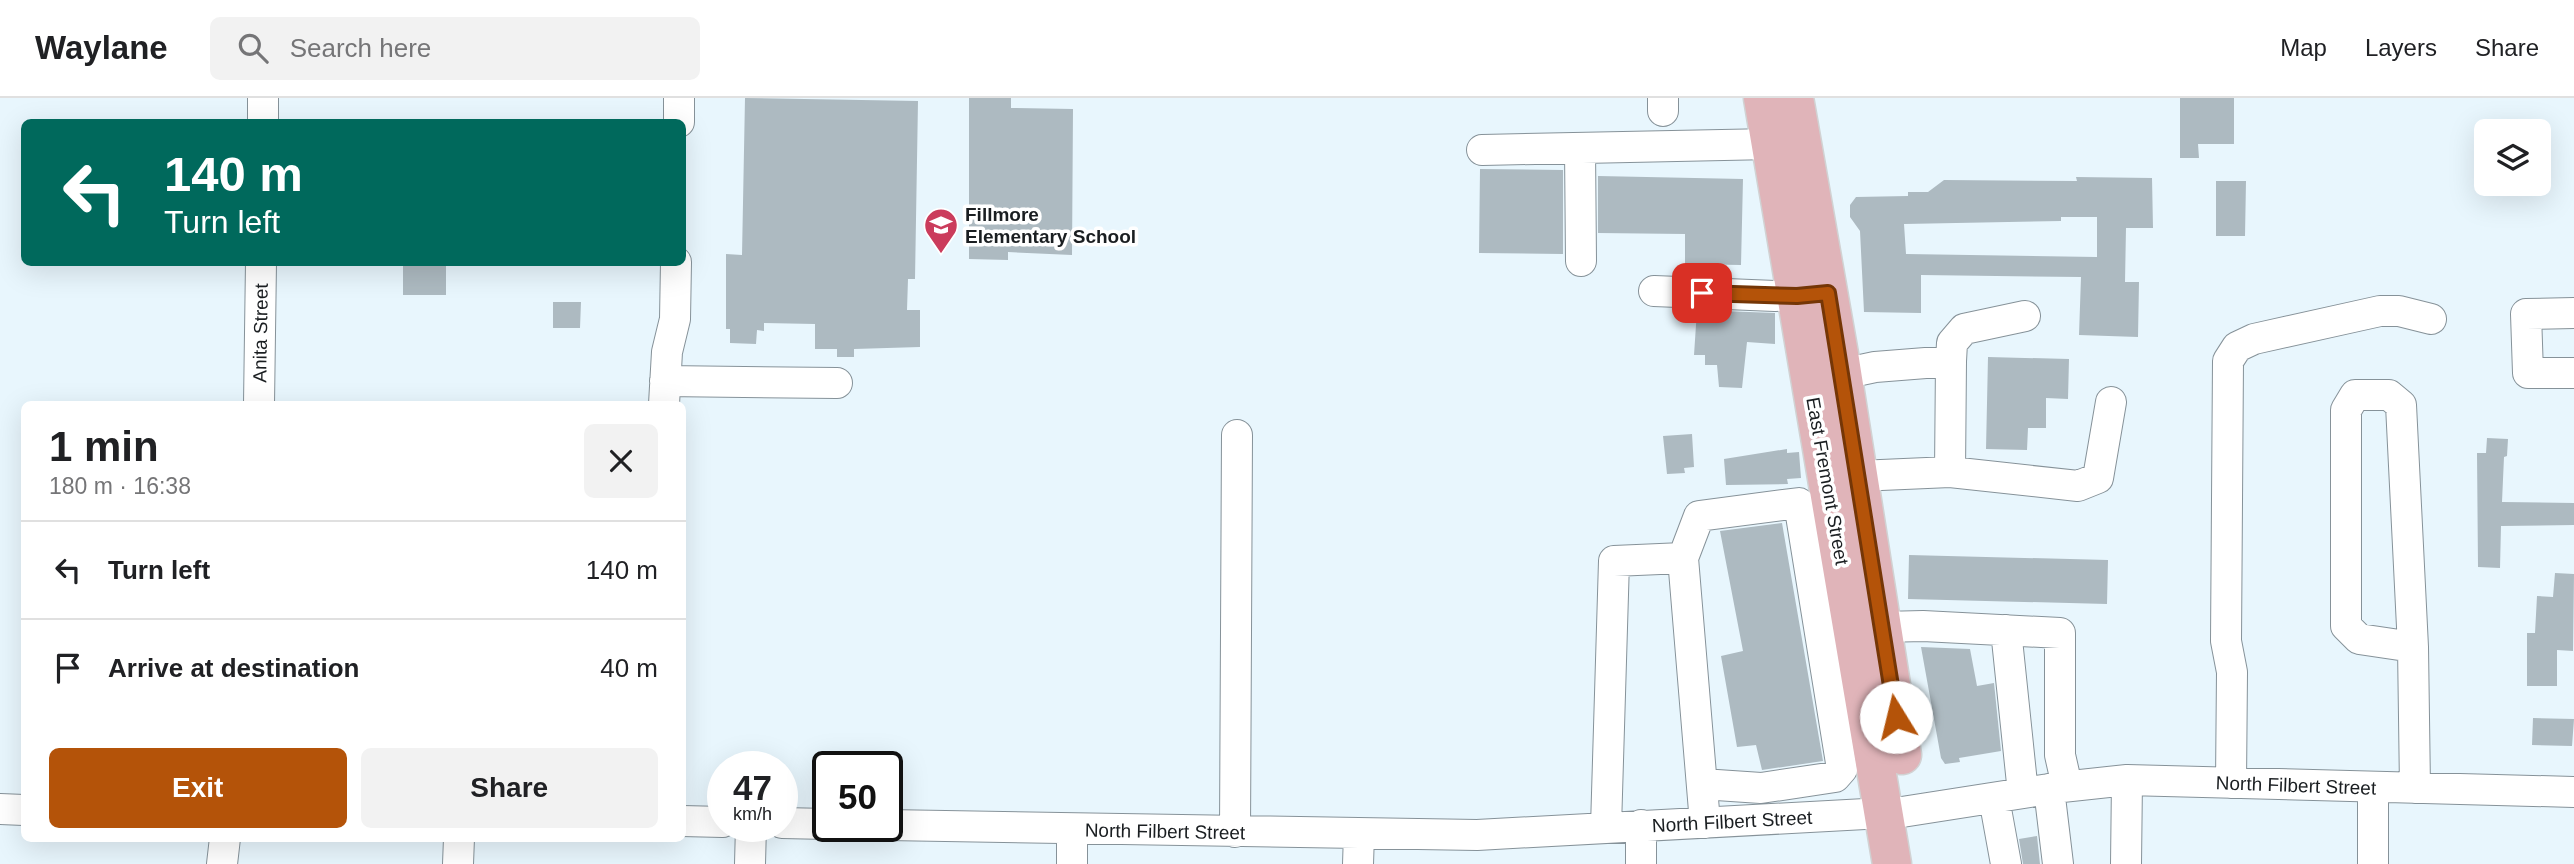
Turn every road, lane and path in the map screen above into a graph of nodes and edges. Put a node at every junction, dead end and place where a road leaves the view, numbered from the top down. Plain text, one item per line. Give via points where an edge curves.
1 (263, 98) edge
2 (679, 98) edge
3 (1763, 98) edge
4 (1794, 98) edge
5 (262, 119) edge
6 (679, 119) edge
7 (1771, 144) junction
8 (1580, 148) junction
9 (1482, 150) dead end
10 (1581, 261) dead end
11 (261, 266) edge
12 (676, 266) edge
13 (1654, 291) dead end
14 (1812, 295) junction
15 (2574, 313) edge
16 (2025, 316) dead end
17 (2431, 319) dead end
18 (1951, 360) junction
19 (2574, 373) edge
20 (1842, 374) junction
21 (837, 383) dead end
22 (664, 393) edge
23 (258, 401) edge
24 (2111, 402) dead end
25 (1237, 435) dead end
26 (1950, 472) junction
27 (1839, 506) junction
28 (1684, 558) junction
29 (1882, 627) junction
30 (2006, 630) junction
31 (2413, 647) junction
32 (1867, 721) junction
33 (2127, 780) junction
34 (2231, 783) junction
35 (1702, 784) junction
36 (2415, 788) junction
37 (2373, 789) junction
38 (2033, 792) junction
39 (2574, 792) edge
40 (0, 809) edge
41 (21, 810) edge
42 (1898, 812) junction
43 (686, 821) edge
44 (707, 822) edge
45 (1705, 823) junction
46 (903, 825) edge
47 (1641, 825) junction
48 (1606, 827) junction
49 (1072, 829) junction
50 (1235, 832) junction
51 (1359, 834) junction
52 (225, 842) edge
53 (459, 842) edge
54 (751, 842) edge
55 (222, 864) edge
56 (458, 864) edge
57 (750, 864) edge
58 (1072, 864) edge
59 (1359, 864) edge
60 (1641, 864) edge
61 (1892, 864) edge
62 (1919, 864) edge
63 (2006, 864) edge
64 (2058, 864) edge
65 (2126, 864) edge
66 (2372, 864) edge

1 - 5 street
2 - 6 street
3 - 7 main road, East Fremont Street
4 - 14 main road, East Fremont Street
7 - 8 street
7 - 14 main road, East Fremont Street
8 - 9 street
8 - 10 street
11 - 23 street, Anita Street
12 - 22 street via 675,319
13 - 14 street
14 - 20 main road, East Fremont Street
14 - 27 main road, East Fremont Street
15 - 19 street via 2526,314 2528,373
16 - 18 street via 1964,329 1952,343
17 - 34 street via 2399,310 2367,313 2254,339 2237,347 2228,361
18 - 20 street
18 - 26 street
20 - 27 main road, East Fremont Street
21 - 22 street
24 - 26 street via 2098,478 2078,486
25 - 50 street
26 - 27 street
27 - 28 street via 1799,503 1699,516
27 - 29 main road, East Fremont Street
27 - 32 main road, East Fremont Street
28 - 35 street
28 - 48 street via 1614,561
29 - 30 street
29 - 32 main road, East Fremont Street
30 - 38 street
30 - 38 street via 2060,633 2060,755
31 - 31 street via 2401,405 2389,395 2355,395 2346,410 2346,626 2359,639
31 - 36 street
32 - 35 street via 1835,777 1761,788
32 - 42 main road, East Fremont Street
33 - 34 street, North Filbert Street
33 - 38 street, North Filbert Street
33 - 65 street
34 - 37 street, North Filbert Street
35 - 45 street
36 - 37 street, North Filbert Street
36 - 39 street, North Filbert Street
37 - 66 street
38 - 42 street, North Filbert Street
38 - 63 street
38 - 64 street
40 - 41 street
42 - 45 street, North Filbert Street
42 - 61 main road, East Fremont Street
42 - 62 main road, East Fremont Street
43 - 44 street
45 - 47 street, North Filbert Street
46 - 49 street, North Filbert Street
47 - 48 street, North Filbert Street
47 - 60 street
48 - 51 street, North Filbert Street via 1477,835
49 - 50 street, North Filbert Street
49 - 58 street
50 - 51 street, North Filbert Street
51 - 59 street
52 - 55 street
53 - 56 street
54 - 57 street

